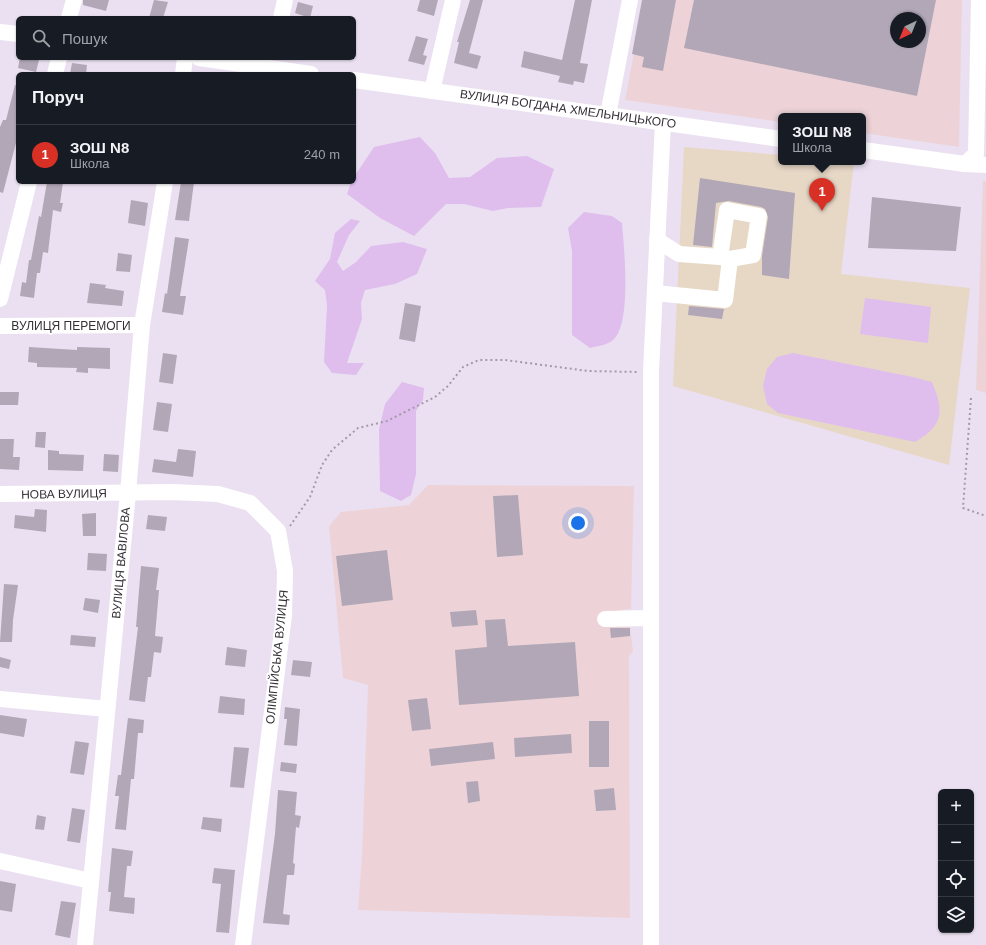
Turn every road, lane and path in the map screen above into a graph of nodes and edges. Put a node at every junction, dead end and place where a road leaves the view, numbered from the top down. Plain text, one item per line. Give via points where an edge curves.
1 (74, 0) edge
2 (285, 0) edge
3 (453, 0) edge
4 (630, 0) edge
5 (979, 0) edge
6 (70, 16) edge
7 (281, 16) edge
8 (0, 32) edge
9 (16, 34) edge
10 (58, 60) edge
11 (185, 60) edge
12 (227, 60) edge
13 (270, 63) edge
14 (56, 72) edge
15 (183, 72) edge
16 (304, 72) edge
17 (356, 80) edge
18 (432, 90) junction
19 (608, 115) junction
20 (663, 122) junction
21 (778, 139) edge
22 (866, 150) edge
23 (965, 164) junction
24 (986, 165) edge
25 (29, 184) edge
26 (165, 184) edge
27 (657, 240) junction
28 (655, 293) junction
29 (0, 299) edge
30 (142, 325) junction
31 (0, 326) edge
32 (651, 372) junction
33 (972, 398) dead end
34 (128, 493) junction
35 (0, 494) edge
36 (986, 516) edge
37 (280, 542) junction
38 (651, 618) junction
39 (605, 619) dead end
40 (0, 699) edge
41 (108, 708) junction
42 (0, 861) edge
43 (91, 881) junction
44 (85, 945) edge
45 (243, 945) edge
46 (651, 945) edge

1 - 6 street
2 - 7 street
3 - 18 street
4 - 19 street
5 - 23 street via 976,154
8 - 9 street
10 - 14 street
11 - 15 street
12 - 13 street
13 - 16 street
17 - 18 street, ВУЛИЦЯ БОГДАНА ХМЕЛЬНИЦЬКОГО
18 - 19 street, ВУЛИЦЯ БОГДАНА ХМЕЛЬНИЦЬКОГО
19 - 20 street, ВУЛИЦЯ БОГДАНА ХМЕЛЬНИЦЬКОГО
20 - 21 street, ВУЛИЦЯ БОГДАНА ХМЕЛЬНИЦЬКОГО
20 - 27 street
22 - 23 street
23 - 24 street
25 - 29 street
26 - 30 street, ВУЛИЦЯ ВАВІЛОВА
27 - 28 street
27 - 28 street via 679,254 725,258 725,300
28 - 32 street
30 - 31 street, ВУЛИЦЯ ПЕРЕМОГИ
30 - 34 street, ВУЛИЦЯ ВАВІЛОВА
32 - 37 path via 588,371 505,360 479,360 463,367 435,397 387,421 358,428 332,450 322,465 310,497
32 - 38 street
33 - 36 path via 963,508
34 - 35 street, НОВА ВУЛИЦЯ
34 - 37 street, ОЛІМПІЙСЬКА ВУЛИЦЯ via 218,494 250,503 278,531
34 - 41 street, ВУЛИЦЯ ВАВІЛОВА
37 - 45 street, ОЛІМПІЙСЬКА ВУЛИЦЯ via 285,571 284,615
38 - 39 street
38 - 46 street
40 - 41 street
41 - 43 street, ВУЛИЦЯ ВАВІЛОВА
42 - 43 street
43 - 44 street, ВУЛИЦЯ ВАВІЛОВА

